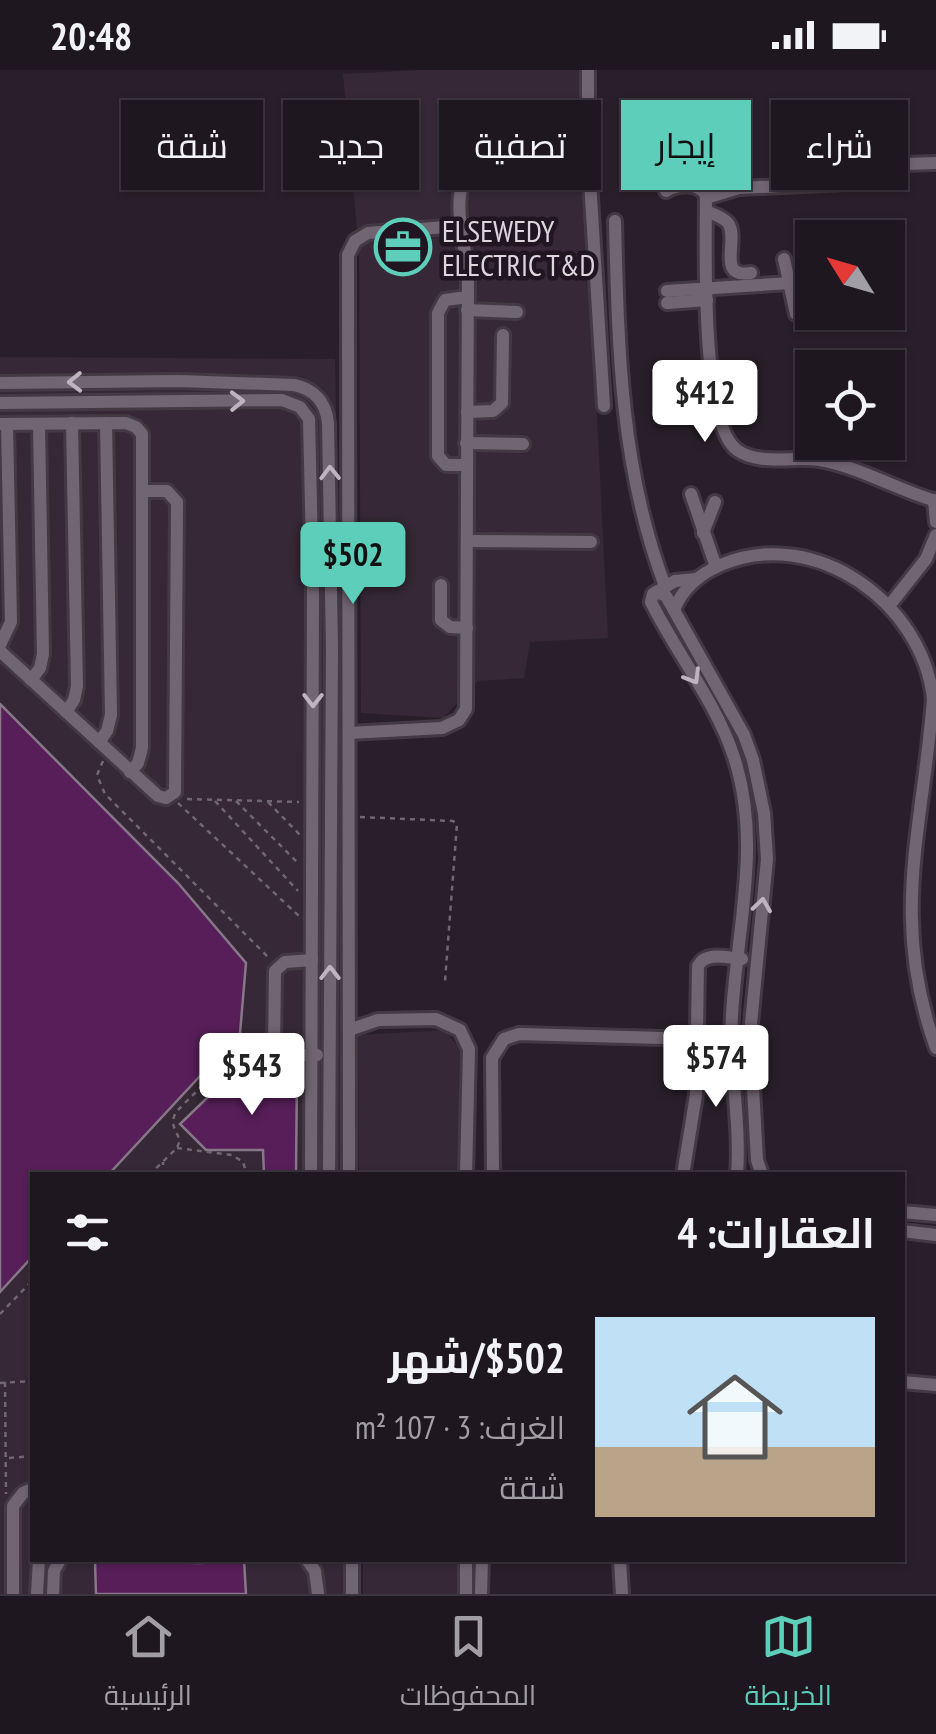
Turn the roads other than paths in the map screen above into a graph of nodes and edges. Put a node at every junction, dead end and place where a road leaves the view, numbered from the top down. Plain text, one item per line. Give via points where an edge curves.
1 (588, 70) edge
2 (588, 100) edge
3 (936, 163) edge
4 (908, 164) edge
5 (771, 186) edge
6 (461, 190) edge
7 (591, 190) edge
8 (666, 191) dead end
9 (706, 205) junction
10 (615, 221) dead end
11 (459, 226) junction
12 (784, 259) dead end
13 (751, 273) dead end
14 (790, 283) junction
15 (706, 295) junction
16 (667, 297) dead end
17 (468, 304) junction
18 (795, 309) edge
19 (517, 312) dead end
20 (502, 335) dead end
21 (179, 382) junction
22 (0, 383) edge
23 (716, 397) junction
24 (180, 401) junction
25 (0, 403) edge
26 (667, 404) dead end
27 (604, 406) dead end
28 (467, 412) junction
29 (106, 423) junction
30 (4, 424) edge
31 (38, 424) junction
32 (72, 424) junction
33 (466, 443) junction
34 (523, 444) dead end
35 (466, 465) junction
36 (143, 490) junction
37 (691, 494) dead end
38 (935, 500) edge
39 (715, 502) dead end
40 (936, 522) edge
41 (702, 533) junction
42 (936, 534) edge
43 (467, 541) junction
44 (591, 542) dead end
45 (716, 567) junction
46 (697, 578) junction
47 (441, 585) dead end
48 (660, 589) junction
49 (888, 606) junction
50 (674, 610) junction
51 (467, 628) junction
52 (0, 648) edge
53 (313, 648) junction
54 (332, 648) junction
55 (931, 665) edge
56 (31, 680) junction
57 (66, 712) junction
58 (349, 732) junction
59 (98, 742) junction
60 (751, 753) junction
61 (735, 759) junction
62 (130, 772) junction
63 (331, 812) junction
64 (349, 814) junction
65 (330, 912) junction
66 (349, 912) junction
67 (738, 959) junction
68 (312, 960) junction
69 (755, 960) junction
70 (349, 1012) junction
71 (378, 1020) junction
72 (349, 1030) junction
73 (933, 1031) edge
74 (697, 1039) junction
75 (936, 1048) edge
76 (330, 1054) junction
77 (312, 1055) junction
78 (330, 1143) junction
79 (311, 1144) junction
80 (311, 1172) edge
81 (330, 1172) edge
82 (349, 1172) edge
83 (466, 1172) edge
84 (493, 1172) edge
85 (684, 1172) edge
86 (737, 1172) edge
87 (761, 1172) edge
88 (905, 1212) edge
89 (936, 1216) edge
90 (905, 1231) edge
91 (936, 1234) edge
92 (905, 1382) edge
93 (936, 1385) edge
94 (30, 1490) edge
95 (40, 1562) edge
96 (59, 1562) edge
97 (309, 1562) edge
98 (352, 1562) edge
99 (466, 1562) edge
100 (482, 1562) edge
101 (620, 1562) edge
102 (13, 1594) edge
103 (37, 1594) edge
104 (54, 1594) edge
105 (318, 1594) edge
106 (352, 1594) edge
107 (466, 1594) edge
108 (482, 1594) edge
109 (622, 1594) edge

1 - 2 street
3 - 4 street
5 - 9 street via 740,188
6 - 11 street
7 - 27 street
8 - 9 street via 694,186 702,189
9 - 13 street via 730,227 734,271
9 - 15 street
10 - 48 street via 625,422
11 - 17 street
11 - 58 street via 368,233 348,255
12 - 14 street
14 - 15 street
14 - 18 street
15 - 16 street
15 - 23 street
17 - 19 street
17 - 28 street
17 - 35 street via 446,300 438,313 438,456 446,465
20 - 28 street via 502,402 493,411
21 -> 22 street
21 - 24 street
54 -> 21 street via 325,408 294,384
23 - 26 street
23 - 38 street via 724,434 744,454 822,460
24 - 25 street
24 -> 53 street via 282,400 309,418
28 - 33 street
29 - 32 street
29 - 36 street via 132,424 142,434
29 - 59 street via 111,715
30 - 31 street
30 - 52 street via 11,622
31 - 32 street
31 - 56 street via 43,654
32 - 57 street via 78,686
33 - 34 street
33 - 35 street
35 - 43 street
36 - 62 street via 142,748
36 - 62 street via 168,491 177,502 176,792 158,796
37 - 41 street
38 - 40 street
39 - 41 street
41 - 45 street
42 - 49 street via 926,559
43 - 44 street
43 - 51 street
45 - 46 street
45 - 49 street via 754,556 798,557 846,574
46 - 48 street
46 - 50 street
47 - 51 street via 442,620
48 - 50 street
48 -> 61 street via 652,602
49 - 55 street
50 - 60 street
51 - 58 street via 467,702 459,720 442,728
52 - 56 street
53 - 54 street
53 -> 68 street
54 - 63 street
55 - 73 street via 932,715 910,886 914,964
56 - 57 street
57 - 59 street
58 - 64 street
59 - 62 street
60 - 61 street
69 -> 60 street via 766,836
61 - 67 street via 749,842
63 - 64 street
63 - 65 street
64 - 66 street
65 - 66 street
76 -> 65 street
66 - 70 street
67 - 69 street
67 - 74 street via 708,957 699,963
67 - 86 street via 732,1055
68 - 77 street
68 - 77 street via 285,962 274,976 274,1048 281,1055
69 - 87 street via 750,1066
70 - 71 street
70 - 72 street
71 - 72 street
71 - 83 street via 436,1019 465,1036
72 - 82 street
73 - 75 street
74 - 84 street via 504,1038 492,1058
74 - 85 street
76 - 77 street
76 - 78 street
77 - 79 street
78 - 79 street
78 - 81 street
79 - 80 street
88 - 89 street
90 - 91 street
92 - 93 street
94 - 102 street via 12,1506
95 - 103 street
96 - 104 street
97 - 105 street
98 - 106 street
99 - 107 street
100 - 108 street
101 - 109 street

